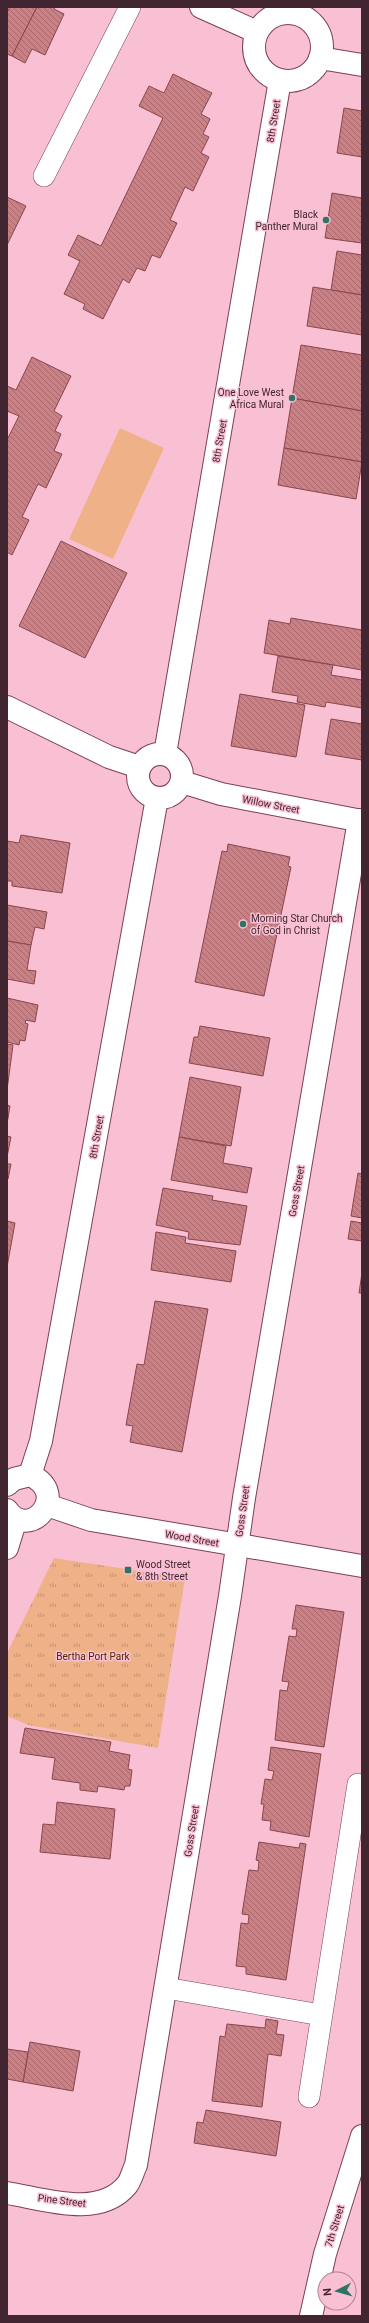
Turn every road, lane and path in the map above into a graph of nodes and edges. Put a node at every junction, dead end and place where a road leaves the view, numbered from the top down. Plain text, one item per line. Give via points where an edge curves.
1 (130, 7) edge
2 (201, 7) edge
3 (294, 10) edge
4 (257, 32) junction
5 (320, 58) junction
6 (362, 65) edge
7 (280, 80) junction
8 (44, 176) dead end
9 (7, 707) edge
10 (165, 754) junction
11 (139, 767) junction
12 (182, 782) junction
13 (157, 798) junction
14 (361, 820) edge
15 (30, 1475) junction
16 (7, 1486) edge
17 (47, 1506) junction
18 (12, 1515) edge
19 (237, 1546) junction
20 (7, 1548) edge
21 (362, 1566) edge
22 (358, 1784) dead end
23 (166, 1988) junction
24 (321, 2015) junction
25 (309, 2097) dead end
26 (362, 2136) edge
27 (7, 2193) edge
28 (116, 2196) joint
29 (311, 2316) edge

1 - 8 lane
2 - 4 street
3 - 4 street via 272,16
3 - 5 street via 317,29 322,48
4 - 7 street via 254,52 257,62 263,70
5 - 6 street
5 - 7 street via 316,67 300,79 290,82
7 - 10 street, 8th Street
9 - 11 street via 109,757
10 - 11 street via 149,756
10 - 12 street via 180,764
11 - 13 street via 141,787 148,795
12 - 13 street via 173,795
12 - 14 street, Willow Street via 221,794
13 - 15 street, 8th Street via 41,1440
14 - 19 street, Goss Street
15 - 16 street via 14,1478
15 - 17 street via 47,1490
17 - 18 street via 38,1517 31,1520
17 - 19 street, Wood Street via 91,1520
18 - 20 street
19 - 21 street, Wood Street
19 - 23 street, Goss Street
22 - 24 lane
23 - 24 lane
23 - 28 street, Goss Street via 136,2165 128,2184
24 - 25 lane
26 - 29 street, 7th Street via 325,2254
27 - 28 street, Pine Street via 81,2205 98,2204

